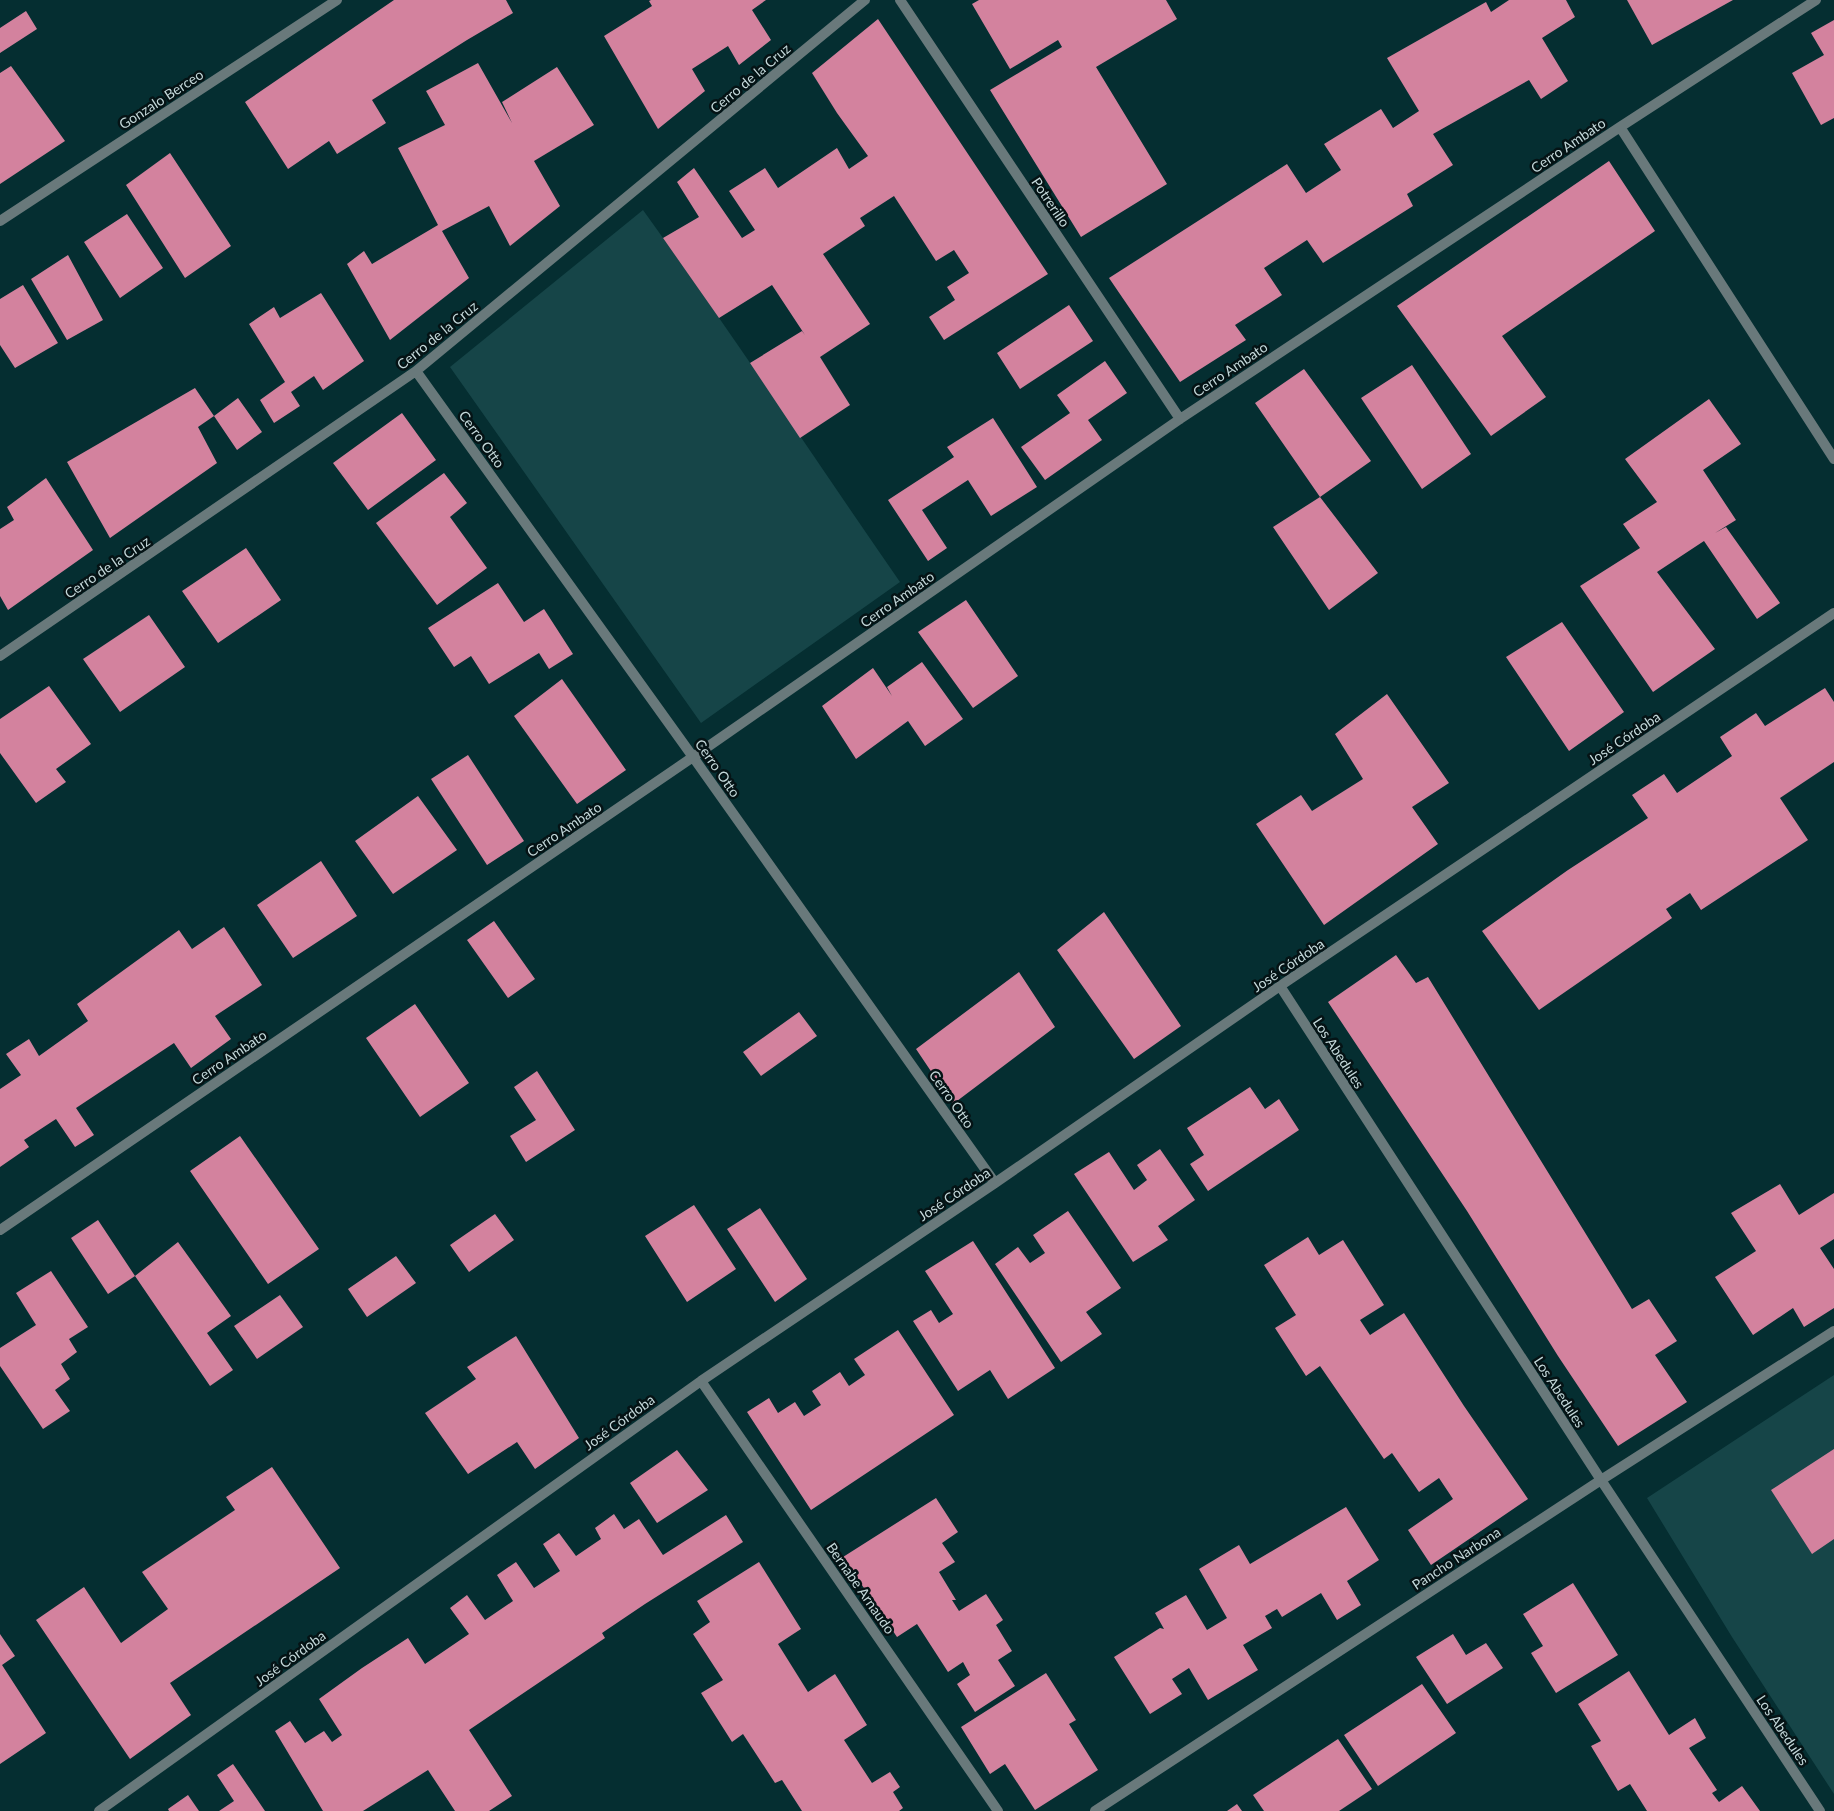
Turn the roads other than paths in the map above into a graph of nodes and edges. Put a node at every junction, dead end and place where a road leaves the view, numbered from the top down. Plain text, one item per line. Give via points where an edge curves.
1 (337, 0) edge
2 (865, 0) edge
3 (900, 0) edge
4 (1816, 0) edge
5 (1620, 127) junction
6 (0, 221) edge
7 (416, 371) junction
8 (1180, 419) junction
9 (1834, 460) edge
10 (1834, 613) edge
11 (0, 656) edge
12 (693, 757) junction
13 (1280, 986) junction
14 (995, 1183) junction
15 (0, 1230) edge
16 (1834, 1331) edge
17 (701, 1381) junction
18 (1601, 1480) junction
19 (99, 1811) edge
20 (998, 1811) edge
21 (1095, 1811) edge
22 (1820, 1811) edge

1 - 6 street, Gonzalo Berceo
2 - 7 street, Cerro de la Cruz
3 - 8 street, Potrerillo
4 - 5 street, Cerro Ambato
5 - 8 street, Cerro Ambato
5 - 9 street
7 - 11 street, Cerro de la Cruz
7 - 12 street, Cerro Otto
8 - 12 street, Cerro Ambato
10 - 13 street, José Córdoba
12 - 14 street, Cerro Otto
12 - 15 street, Cerro Ambato
13 - 14 street, José Córdoba
13 - 18 street, Los Abedules
14 - 17 street, José Córdoba
16 - 18 street, Pancho Narbona
17 - 19 street, José Córdoba
17 - 20 street, Bernabe Arnaudo
18 - 21 street, Pancho Narbona
18 - 22 street, Los Abedules

